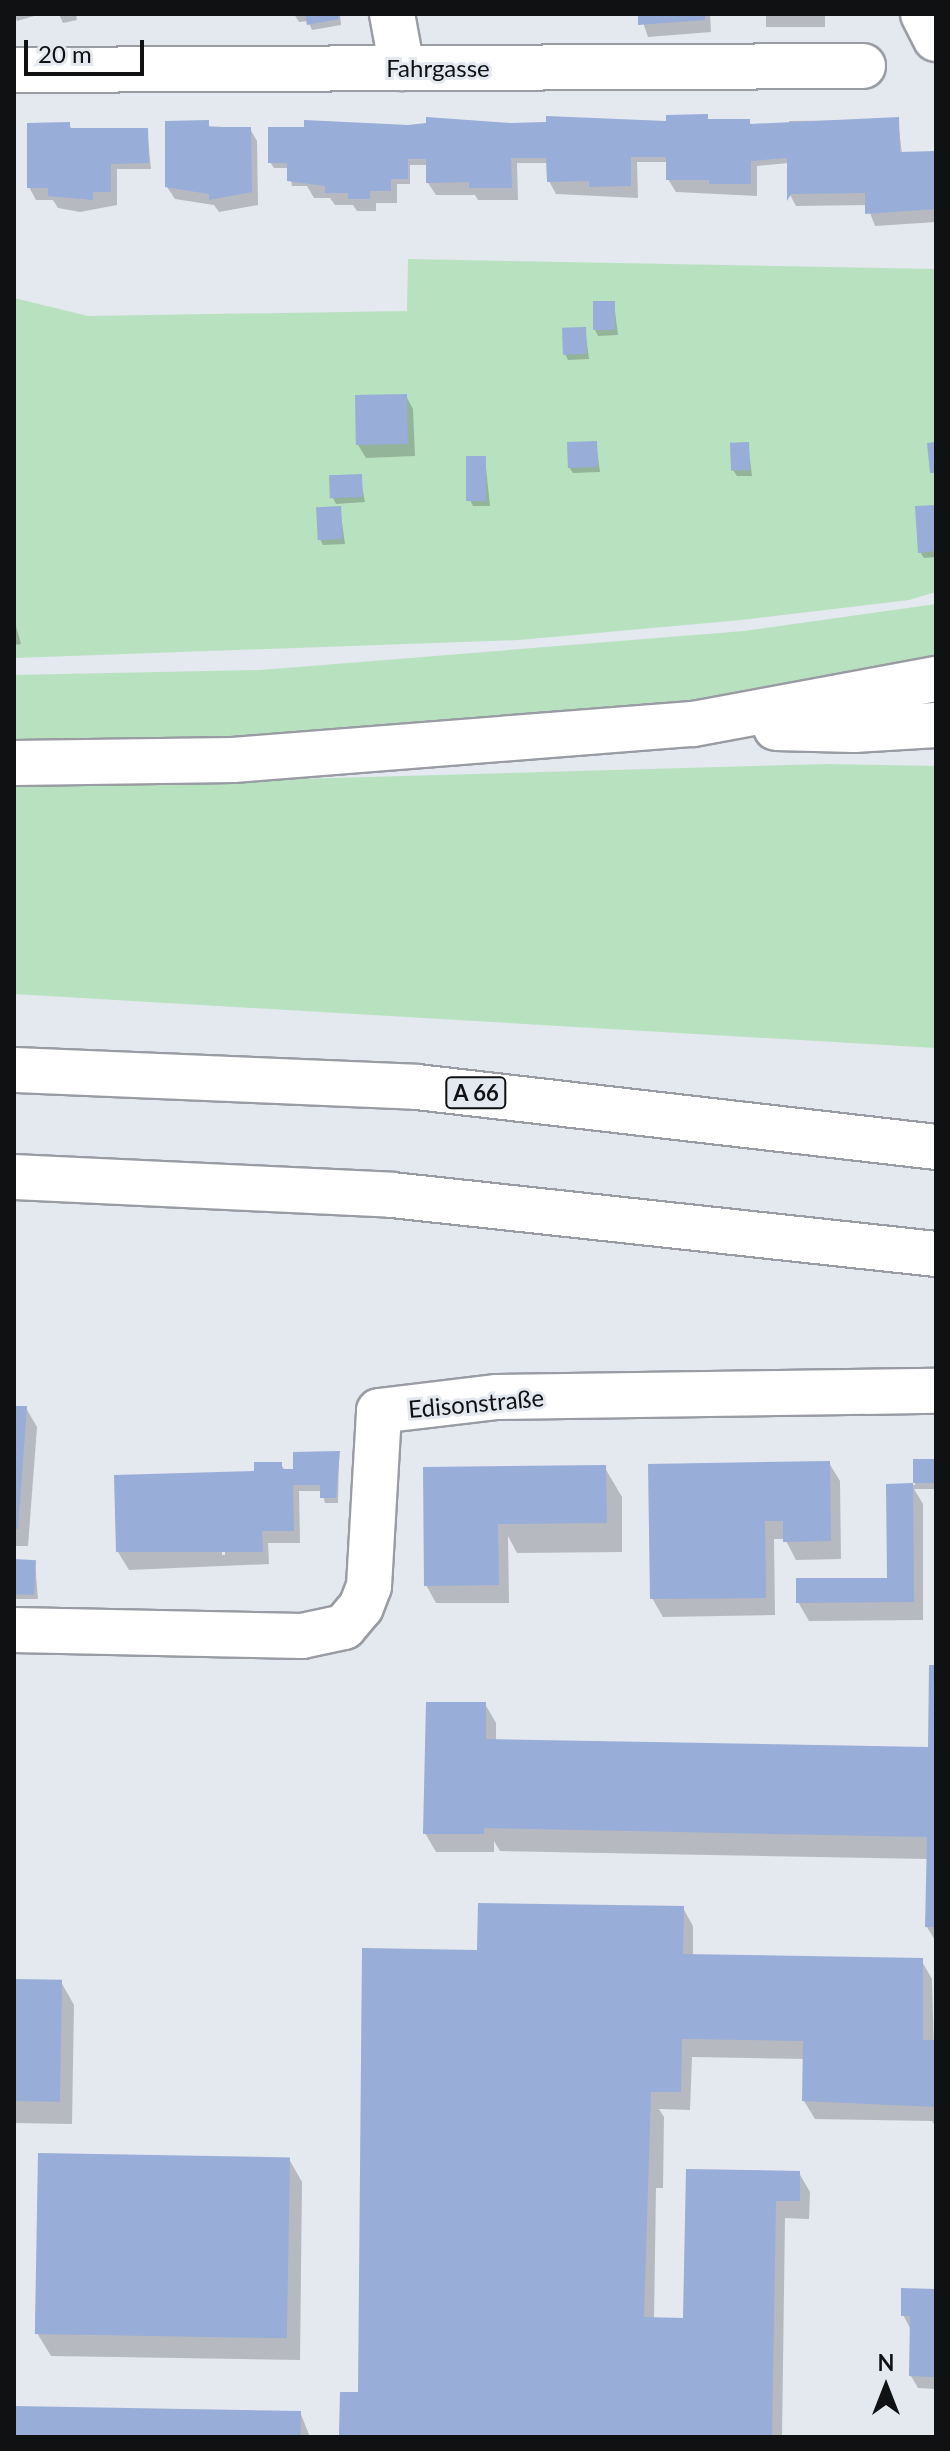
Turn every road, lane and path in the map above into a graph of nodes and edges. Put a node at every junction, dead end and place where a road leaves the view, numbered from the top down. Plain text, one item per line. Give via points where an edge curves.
1 (392, 14) edge
2 (923, 14) edge
3 (936, 39) edge
4 (863, 66) dead end
5 (402, 68) junction
6 (14, 70) edge
7 (936, 679) edge
8 (693, 724) junction
9 (936, 725) edge
10 (14, 763) edge
11 (14, 1070) edge
12 (936, 1147) edge
13 (14, 1177) edge
14 (936, 1254) edge
15 (936, 1391) edge
16 (14, 1630) edge

1 - 5 main road
2 - 3 main road
4 - 5 main road, Fahrgasse
5 - 6 main road, Fahrgasse
7 - 8 main road
8 - 9 main road via 854,730
8 - 10 main road via 249,759
11 - 12 main road, A 66 via 417,1087
13 - 14 main road via 392,1195
15 - 16 main road, Edisonstraße via 497,1397 379,1411 369,1586 361,1607 344,1627 302,1636

